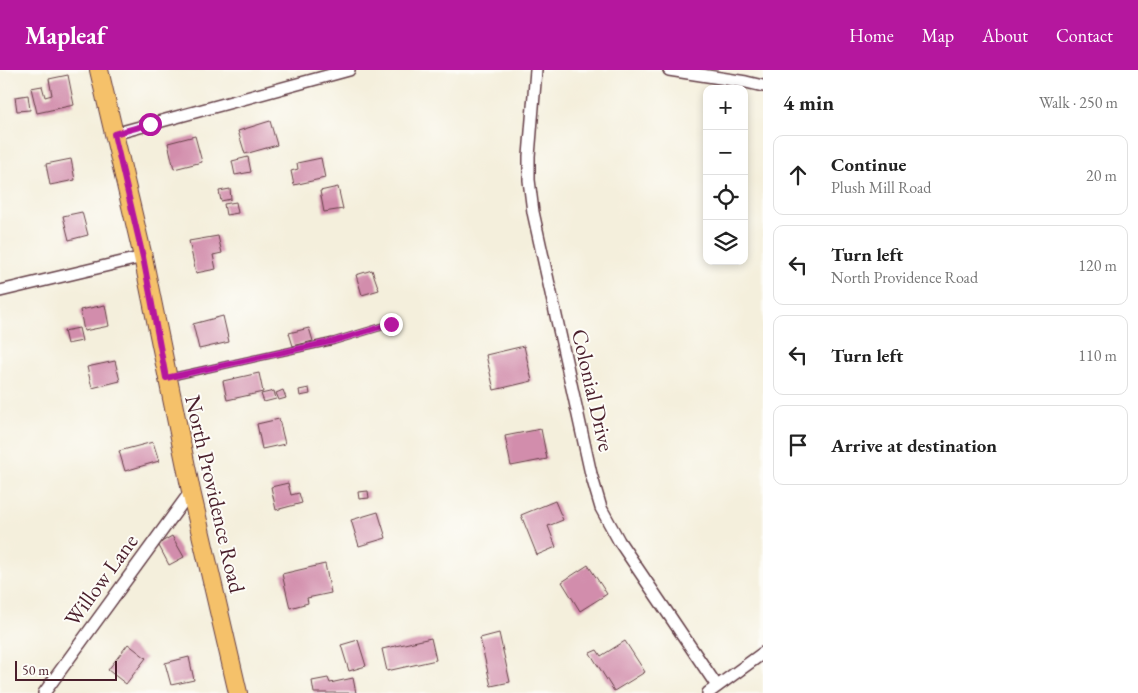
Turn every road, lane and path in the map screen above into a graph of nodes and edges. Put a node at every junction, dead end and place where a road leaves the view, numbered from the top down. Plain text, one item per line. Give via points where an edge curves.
1 (99, 70) edge
2 (349, 70) edge
3 (536, 70) edge
4 (669, 70) edge
5 (763, 86) edge
6 (114, 134) junction
7 (143, 257) junction
8 (0, 291) edge
9 (391, 324) dead end
10 (166, 378) junction
11 (191, 491) junction
12 (763, 653) edge
13 (713, 690) edge
14 (237, 692) edge
15 (44, 693) edge

1 - 6 main road, North Providence Road
2 - 6 street
3 - 13 street, Colonial Drive via 529,156 533,212 601,508
4 - 5 street
6 - 7 main road, North Providence Road
7 - 8 street
7 - 10 main road, North Providence Road
9 - 10 lane via 334,341
10 - 11 main road, North Providence Road
11 - 14 main road, North Providence Road
11 - 15 street, Willow Lane
12 - 13 street

